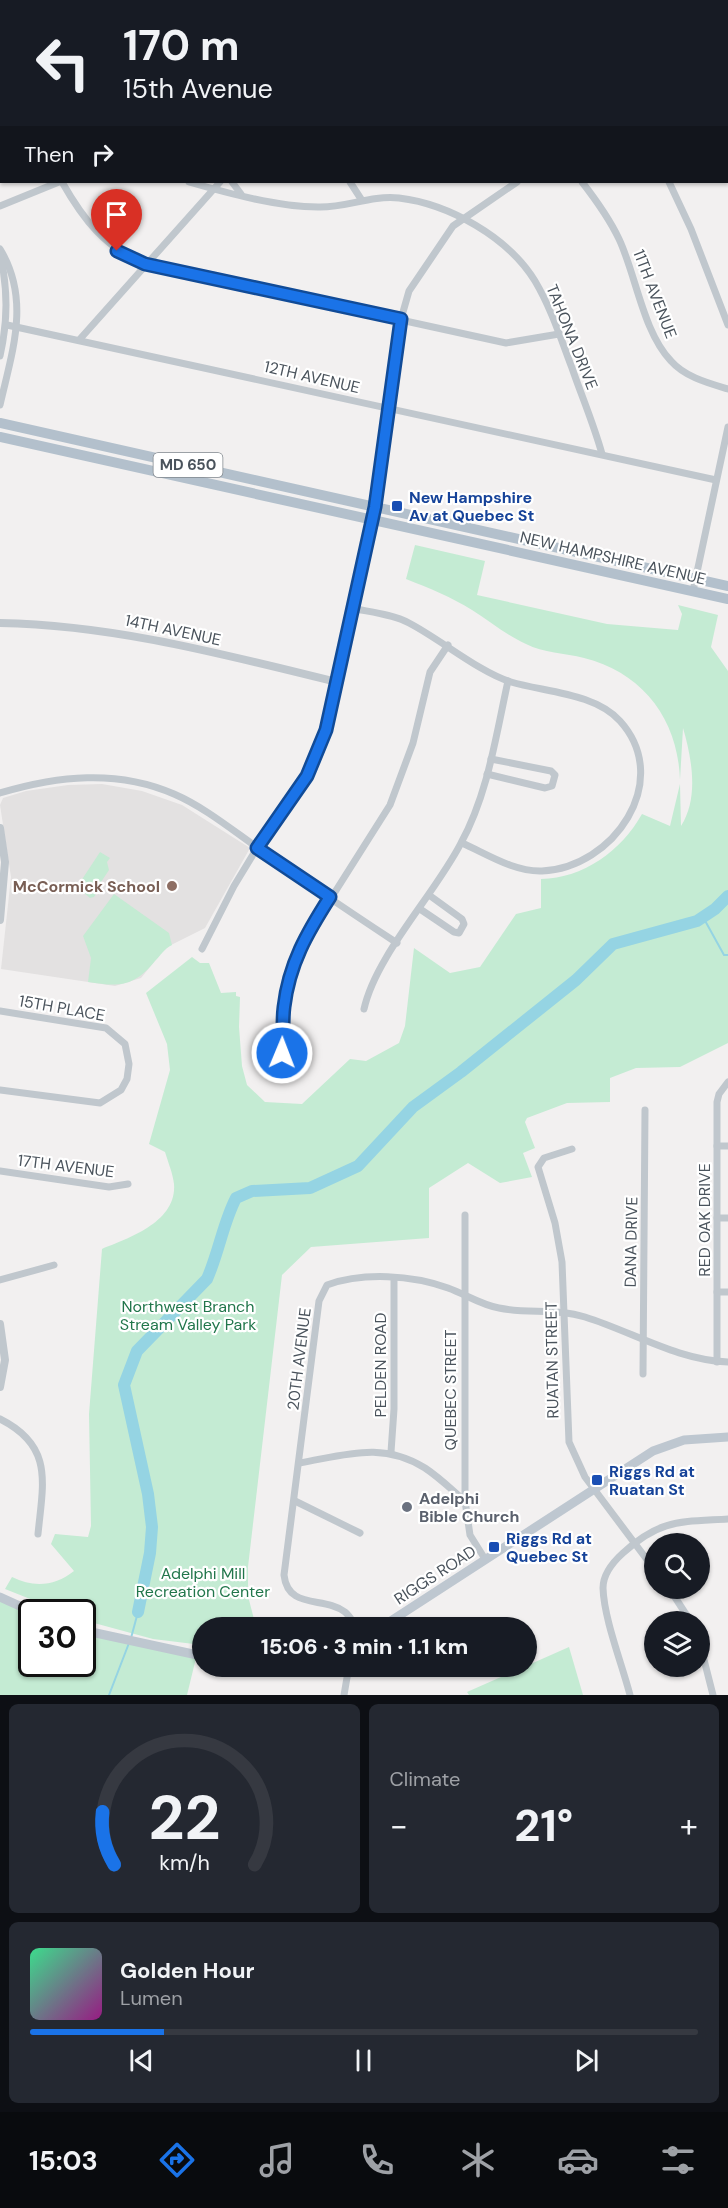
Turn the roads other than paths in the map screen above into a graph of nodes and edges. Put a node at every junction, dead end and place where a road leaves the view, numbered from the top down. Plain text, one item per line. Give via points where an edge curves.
1 (58, 183) edge
2 (62, 183) edge
3 (193, 183) edge
4 (219, 183) edge
5 (233, 183) edge
6 (351, 183) edge
7 (516, 183) edge
8 (583, 183) edge
9 (669, 183) edge
10 (214, 188) junction
11 (241, 194) junction
12 (361, 199) junction
13 (0, 206) edge
14 (464, 219) junction
15 (0, 250) edge
16 (145, 264) junction
17 (401, 319) junction
18 (7, 325) junction
19 (728, 325) edge
20 (18, 326) junction
21 (559, 334) junction
22 (80, 339) junction
23 (0, 356) edge
24 (728, 389) edge
25 (0, 405) edge
26 (387, 408) junction
27 (0, 423) edge
28 (728, 427) edge
29 (0, 436) edge
30 (602, 454) junction
31 (716, 480) junction
32 (374, 513) junction
33 (696, 579) junction
34 (728, 586) edge
35 (693, 591) junction
36 (728, 599) edge
37 (351, 608) junction
38 (0, 623) edge
39 (448, 645) junction
40 (508, 681) junction
41 (337, 682) junction
42 (491, 759) junction
43 (488, 774) junction
44 (0, 793) edge
45 (0, 828) edge
46 (462, 843) junction
47 (257, 848) junction
48 (429, 895) junction
49 (330, 897) junction
50 (420, 909) junction
51 (0, 920) edge
52 (397, 943) junction
53 (202, 949) dead end
54 (364, 1009) dead end
55 (0, 1011) edge
56 (282, 1053) dead end
57 (728, 1082) edge
58 (0, 1090) edge
59 (645, 1110) dead end
60 (717, 1146) junction
61 (728, 1146) edge
62 (572, 1149) dead end
63 (0, 1171) edge
64 (128, 1184) dead end
65 (465, 1215) dead end
66 (717, 1218) junction
67 (728, 1218) edge
68 (54, 1265) dead end
69 (394, 1278) junction
70 (0, 1280) edge
71 (717, 1292) junction
72 (728, 1292) edge
73 (465, 1295) junction
74 (564, 1313) junction
75 (0, 1324) edge
76 (643, 1339) junction
77 (717, 1362) junction
78 (728, 1362) edge
79 (643, 1374) dead end
80 (0, 1387) edge
81 (0, 1419) edge
82 (728, 1437) edge
83 (391, 1452) junction
84 (299, 1463) junction
85 (593, 1489) junction
86 (295, 1501) junction
87 (465, 1501) junction
88 (728, 1520) edge
89 (360, 1533) dead end
90 (38, 1534) dead end
91 (634, 1543) junction
92 (644, 1556) edge
93 (485, 1559) junction
94 (0, 1597) edge
95 (18, 1605) edge
96 (348, 1617) edge
97 (397, 1617) edge
98 (96, 1634) edge
99 (192, 1654) edge
100 (347, 1677) edge
101 (708, 1677) edge
102 (344, 1695) edge
103 (630, 1695) edge
104 (713, 1695) edge

1 - 13 street
2 - 16 street via 98,235 117,251
3 - 10 street, TAHONA DRIVE
4 - 10 street
5 - 11 street
6 - 12 street
7 - 14 street
8 - 24 street, 11TH AVENUE via 602,206 620,240 658,344 682,370
9 - 19 street
10 - 11 street, TAHONA DRIVE
10 - 16 street
11 - 12 street, TAHONA DRIVE via 319,207
12 - 14 street, TAHONA DRIVE via 414,201
14 - 17 street via 453,226 428,261 410,291
14 - 21 street, TAHONA DRIVE via 518,259 534,280
15 - 18 street via 7,289
15 - 20 street via 15,284
16 - 17 street
16 - 22 street
17 - 21 street via 506,343
17 - 26 street
18 - 20 street, 12TH AVENUE
18 - 23 street
20 - 22 street, 12TH AVENUE
20 - 25 street
21 - 30 street, TAHONA DRIVE
22 - 26 street, 12TH AVENUE
26 - 30 street, 12TH AVENUE
26 - 32 street
27 - 32 main road, NEW HAMPSHIRE AVENUE / MD 650
28 - 31 street
29 - 32 main road, NEW HAMPSHIRE AVENUE / MD 650
30 - 31 street, 12TH AVENUE
31 - 33 street
32 - 33 main road, NEW HAMPSHIRE AVENUE / MD 650
32 - 35 main road, NEW HAMPSHIRE AVENUE / MD 650
32 - 37 street
33 - 34 main road, NEW HAMPSHIRE AVENUE / MD 650
33 - 35 street
35 - 36 main road, NEW HAMPSHIRE AVENUE / MD 650
37 - 39 street via 406,621
37 - 41 street
38 - 41 street, 14TH AVENUE via 143,637
39 - 40 street
39 - 49 street via 430,672 413,743 390,804
40 - 42 street
40 - 46 street via 610,712 628,732 639,766 635,801 615,839 580,862 540,871 517,868
41 - 47 street via 326,730 307,776
42 - 43 street
42 - 43 street via 551,771 555,781 545,788
43 - 46 street
44 - 47 street via 59,778 128,781 174,794
45 - 51 street via 5,861
46 - 48 street
47 - 49 street
47 - 53 street
48 - 50 street
48 - 50 street via 462,919 463,929 454,932
49 - 52 street
49 - 56 street via 306,934 294,962 284,1008
50 - 52 street
52 - 54 street via 368,993
55 - 58 street, 15TH PLACE via 101,1026 121,1038 129,1058 125,1085 114,1097 100,1103
57 - 60 street, RED OAK DRIVE via 718,1094
59 - 76 street, DANA DRIVE
60 - 61 street
60 - 66 street, RED OAK DRIVE
62 - 74 street, RUATAN STREET via 544,1158 538,1167 558,1240
63 - 64 street, 17TH AVENUE via 109,1187
65 - 73 street, QUEBEC STREET
66 - 67 street
66 - 71 street, RED OAK DRIVE
68 - 70 street
69 - 73 street, 20TH AVENUE via 418,1280
69 - 83 street, PELDEN ROAD
69 - 84 street, 20TH AVENUE via 344,1280 323,1289
71 - 72 street
71 - 77 street, RED OAK DRIVE
73 - 74 street, 20TH AVENUE via 501,1309
73 - 87 street, QUEBEC STREET
74 - 76 street, 20TH AVENUE via 586,1317
74 - 85 street, RUATAN STREET via 569,1443
75 - 80 street via 5,1360
76 - 77 street, 20TH AVENUE
76 - 79 street, DANA DRIVE
77 - 78 street, 20TH AVENUE
81 - 90 street via 24,1434 40,1457 43,1478
82 - 85 main road, RIGGS ROAD via 684,1440 661,1447
83 - 84 street via 357,1453
83 - 87 street via 426,1469
84 - 86 street, 20TH AVENUE
85 - 91 street, RUATAN STREET
85 - 93 main road, RIGGS ROAD
86 - 89 street
86 - 96 street, 20TH AVENUE via 284,1568 286,1587 298,1599 343,1611
87 - 93 street, QUEBEC STREET via 470,1536
88 - 91 street via 661,1526
91 - 92 street, RUATAN STREET
91 - 103 street via 611,1566 603,1589
93 - 97 main road, RIGGS ROAD
94 - 95 main road
98 - 99 main road
100 - 102 street
101 - 104 street

